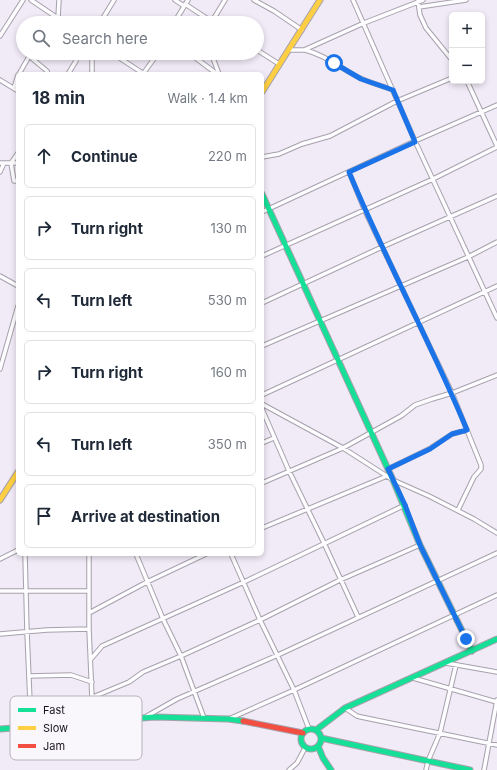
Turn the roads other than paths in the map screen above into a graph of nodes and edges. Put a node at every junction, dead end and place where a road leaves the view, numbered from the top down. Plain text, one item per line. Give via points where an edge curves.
1 (23, 0) edge
2 (31, 0) edge
3 (59, 0) edge
4 (114, 0) edge
5 (175, 0) edge
6 (188, 0) edge
7 (225, 0) edge
8 (254, 0) edge
9 (320, 0) edge
10 (353, 0) edge
11 (423, 0) edge
12 (466, 0) edge
13 (418, 1) edge
14 (185, 5) junction
15 (419, 7) junction
16 (53, 16) edge
17 (58, 16) edge
18 (104, 16) edge
19 (178, 16) edge
20 (202, 16) edge
21 (216, 16) edge
22 (364, 23) junction
23 (302, 30) junction
24 (0, 36) edge
25 (289, 50) junction
26 (304, 50) junction
27 (264, 54) edge
28 (449, 56) edge
29 (27, 60) edge
30 (35, 60) edge
31 (76, 60) edge
32 (92, 60) edge
33 (123, 60) edge
34 (153, 60) edge
35 (199, 60) edge
36 (213, 60) edge
37 (279, 64) junction
38 (20, 72) edge
39 (47, 72) edge
40 (69, 72) edge
41 (92, 72) edge
42 (141, 72) edge
43 (145, 72) edge
44 (215, 72) edge
45 (217, 72) edge
46 (449, 79) edge
47 (0, 80) edge
48 (16, 82) edge
49 (468, 84) edge
50 (14, 88) joint
51 (264, 89) edge
52 (393, 90) junction
53 (397, 101) junction
54 (497, 105) edge
55 (482, 112) junction
56 (415, 142) junction
57 (497, 146) edge
58 (16, 156) edge
59 (264, 157) edge
60 (2, 163) edge
61 (11, 163) junction
62 (16, 163) edge
63 (0, 172) edge
64 (349, 172) junction
65 (433, 179) junction
66 (16, 181) edge
67 (497, 196) edge
68 (264, 198) edge
69 (269, 209) junction
70 (264, 211) edge
71 (365, 211) junction
72 (450, 217) junction
73 (497, 242) edge
74 (285, 245) junction
75 (382, 247) junction
76 (264, 255) edge
77 (468, 257) junction
78 (0, 276) edge
79 (303, 284) junction
80 (16, 285) edge
81 (401, 286) junction
82 (497, 286) edge
83 (486, 291) junction
84 (264, 302) edge
85 (16, 313) edge
86 (497, 318) edge
87 (320, 321) junction
88 (418, 322) junction
89 (264, 345) edge
90 (338, 359) junction
91 (0, 369) edge
92 (497, 374) edge
93 (264, 393) edge
94 (452, 393) junction
95 (264, 405) edge
96 (264, 414) edge
97 (467, 430) junction
98 (371, 433) junction
99 (274, 438) junction
100 (264, 442) edge
101 (343, 448) junction
102 (388, 469) junction
103 (289, 471) junction
104 (16, 475) edge
105 (386, 476) junction
106 (393, 480) junction
107 (264, 483) edge
108 (0, 500) edge
109 (405, 505) junction
110 (307, 508) junction
111 (458, 510) junction
112 (264, 527) edge
113 (497, 533) edge
114 (324, 543) junction
115 (420, 545) junction
116 (16, 551) edge
117 (497, 554) edge
118 (25, 556) edge
119 (89, 556) edge
120 (137, 556) edge
121 (202, 556) edge
122 (232, 556) edge
123 (0, 559) edge
124 (340, 580) junction
125 (438, 580) junction
126 (146, 582) junction
127 (244, 582) junction
128 (0, 591) edge
129 (25, 591) junction
130 (88, 591) junction
131 (497, 595) edge
132 (89, 613) junction
133 (454, 614) junction
134 (358, 617) junction
135 (163, 619) junction
136 (260, 620) junction
137 (88, 629) junction
138 (26, 632) junction
139 (0, 634) edge
140 (497, 639) edge
141 (472, 651) junction
142 (278, 655) junction
143 (181, 656) junction
144 (91, 659) junction
145 (446, 663) junction
146 (456, 665) junction
147 (497, 672) edge
148 (29, 676) junction
149 (413, 678) junction
150 (92, 682) junction
151 (294, 690) junction
152 (451, 690) junction
153 (194, 691) junction
154 (30, 696) edge
155 (92, 696) edge
156 (94, 696) edge
157 (497, 701) edge
158 (345, 708) junction
159 (144, 718) joint
160 (204, 718) junction
161 (228, 719) junction
162 (10, 728) edge
163 (0, 729) edge
164 (309, 729) junction
165 (316, 730) junction
166 (286, 731) junction
167 (303, 733) junction
168 (440, 733) junction
169 (321, 738) junction
170 (301, 740) junction
171 (489, 744) junction
172 (497, 745) edge
173 (318, 746) junction
174 (305, 748) junction
175 (312, 749) junction
176 (323, 758) junction
177 (428, 761) junction
178 (289, 770) edge
179 (331, 770) edge
180 (426, 770) edge
181 (470, 770) edge
182 (484, 770) edge

1 - 24 street
2 - 16 street
3 - 17 street
4 - 18 street
5 - 14 street
6 - 14 street
7 - 21 street
8 - 23 street
9 - 23 main road
10 - 22 street
11 - 13 street
12 - 15 street
13 - 15 street
13 - 22 street
14 - 19 street
14 - 20 street
15 - 28 street via 426,28
22 - 26 street
22 - 52 street
23 - 25 main road
25 - 26 street
25 - 37 main road
26 - 52 street via 324,56 361,79
27 - 37 street
29 - 38 street
30 - 39 street
31 - 40 street
32 - 41 street
33 - 42 street
34 - 43 street
35 - 44 street
36 - 45 street
37 - 51 main road
46 - 53 street
47 - 50 street
48 - 50 street
49 - 55 street
52 - 53 street
53 - 56 street
53 - 59 street via 330,136
54 - 55 street
55 - 56 street
55 - 57 street
56 - 64 street
56 - 65 street
57 - 65 street
58 - 61 street
60 - 61 street
60 - 63 street
61 - 62 street
61 - 66 street
64 - 69 street
64 - 71 street
65 - 71 street
65 - 72 street
67 - 72 street
68 - 69 main road
69 - 70 street
69 - 74 main road
71 - 74 street
71 - 75 street
72 - 75 street
72 - 77 street
73 - 77 street
74 - 76 street
74 - 79 main road
75 - 79 street
75 - 81 street
77 - 81 street
77 - 83 street
78 - 80 street
79 - 84 street
79 - 87 main road
81 - 87 street
81 - 88 street
82 - 83 street
83 - 86 street
83 - 88 street
85 - 91 street
87 - 89 street
87 - 90 main road
88 - 90 street
88 - 94 street
90 - 93 street
90 - 98 main road
92 - 94 street
94 - 97 street
94 - 98 street via 415,406
95 - 101 street
96 - 99 street
97 - 102 street via 452,434 430,449
97 - 111 street via 481,469 474,477
98 - 101 street
98 - 102 main road
99 - 100 street
99 - 103 street
101 - 103 street
101 - 105 street
102 - 106 main road
103 - 107 street
103 - 110 street
104 - 108 main road
105 - 106 street
105 - 110 street
106 - 109 main road
106 - 111 street
109 - 114 street
109 - 115 main road
110 - 112 street
110 - 114 street
111 - 113 street
114 - 124 street
114 - 127 street
115 - 124 street
115 - 125 main road
116 - 123 street
117 - 125 street
118 - 129 street
119 - 130 street
120 - 126 street
121 - 126 street
122 - 127 street
124 - 134 street
124 - 136 street
125 - 133 main road
125 - 134 street
126 - 132 street
126 - 135 street
127 - 135 street
127 - 136 street
128 - 129 street
129 - 130 street
129 - 138 street
130 - 132 street
131 - 133 street
132 - 137 street
133 - 141 main road
133 - 151 street
134 - 142 street
135 - 143 street
135 - 144 street via 102,646
136 - 142 street
136 - 143 street
137 - 138 street
137 - 144 street
138 - 139 street
138 - 148 street
140 - 141 main road
141 - 145 main road
142 - 151 street
142 - 153 street
143 - 153 street
143 - 156 street
144 - 150 street
145 - 146 street
145 - 149 main road
146 - 147 street
146 - 152 street
148 - 150 street via 71,675
148 - 154 street
149 - 152 street
149 - 158 main road
150 - 155 street
151 - 161 street
151 - 164 street
152 - 157 street
152 - 168 street
153 - 159 street
153 - 160 street
157 - 171 street
158 - 165 main road
158 - 168 street via 357,716
159 - 160 main road
160 - 161 main road
161 - 166 main road
162 - 163 main road
164 - 165 main road
164 - 167 main road
165 - 169 main road
166 - 167 main road
166 - 170 main road
167 - 170 main road
168 - 171 street
168 - 177 street
169 - 173 main road
169 - 177 main road
170 - 174 main road
171 - 172 street
171 - 182 street
173 - 175 main road
173 - 176 main road
174 - 175 main road
174 - 178 street via 297,763
175 - 176 main road
176 - 179 main road
177 - 180 street
177 - 181 main road

